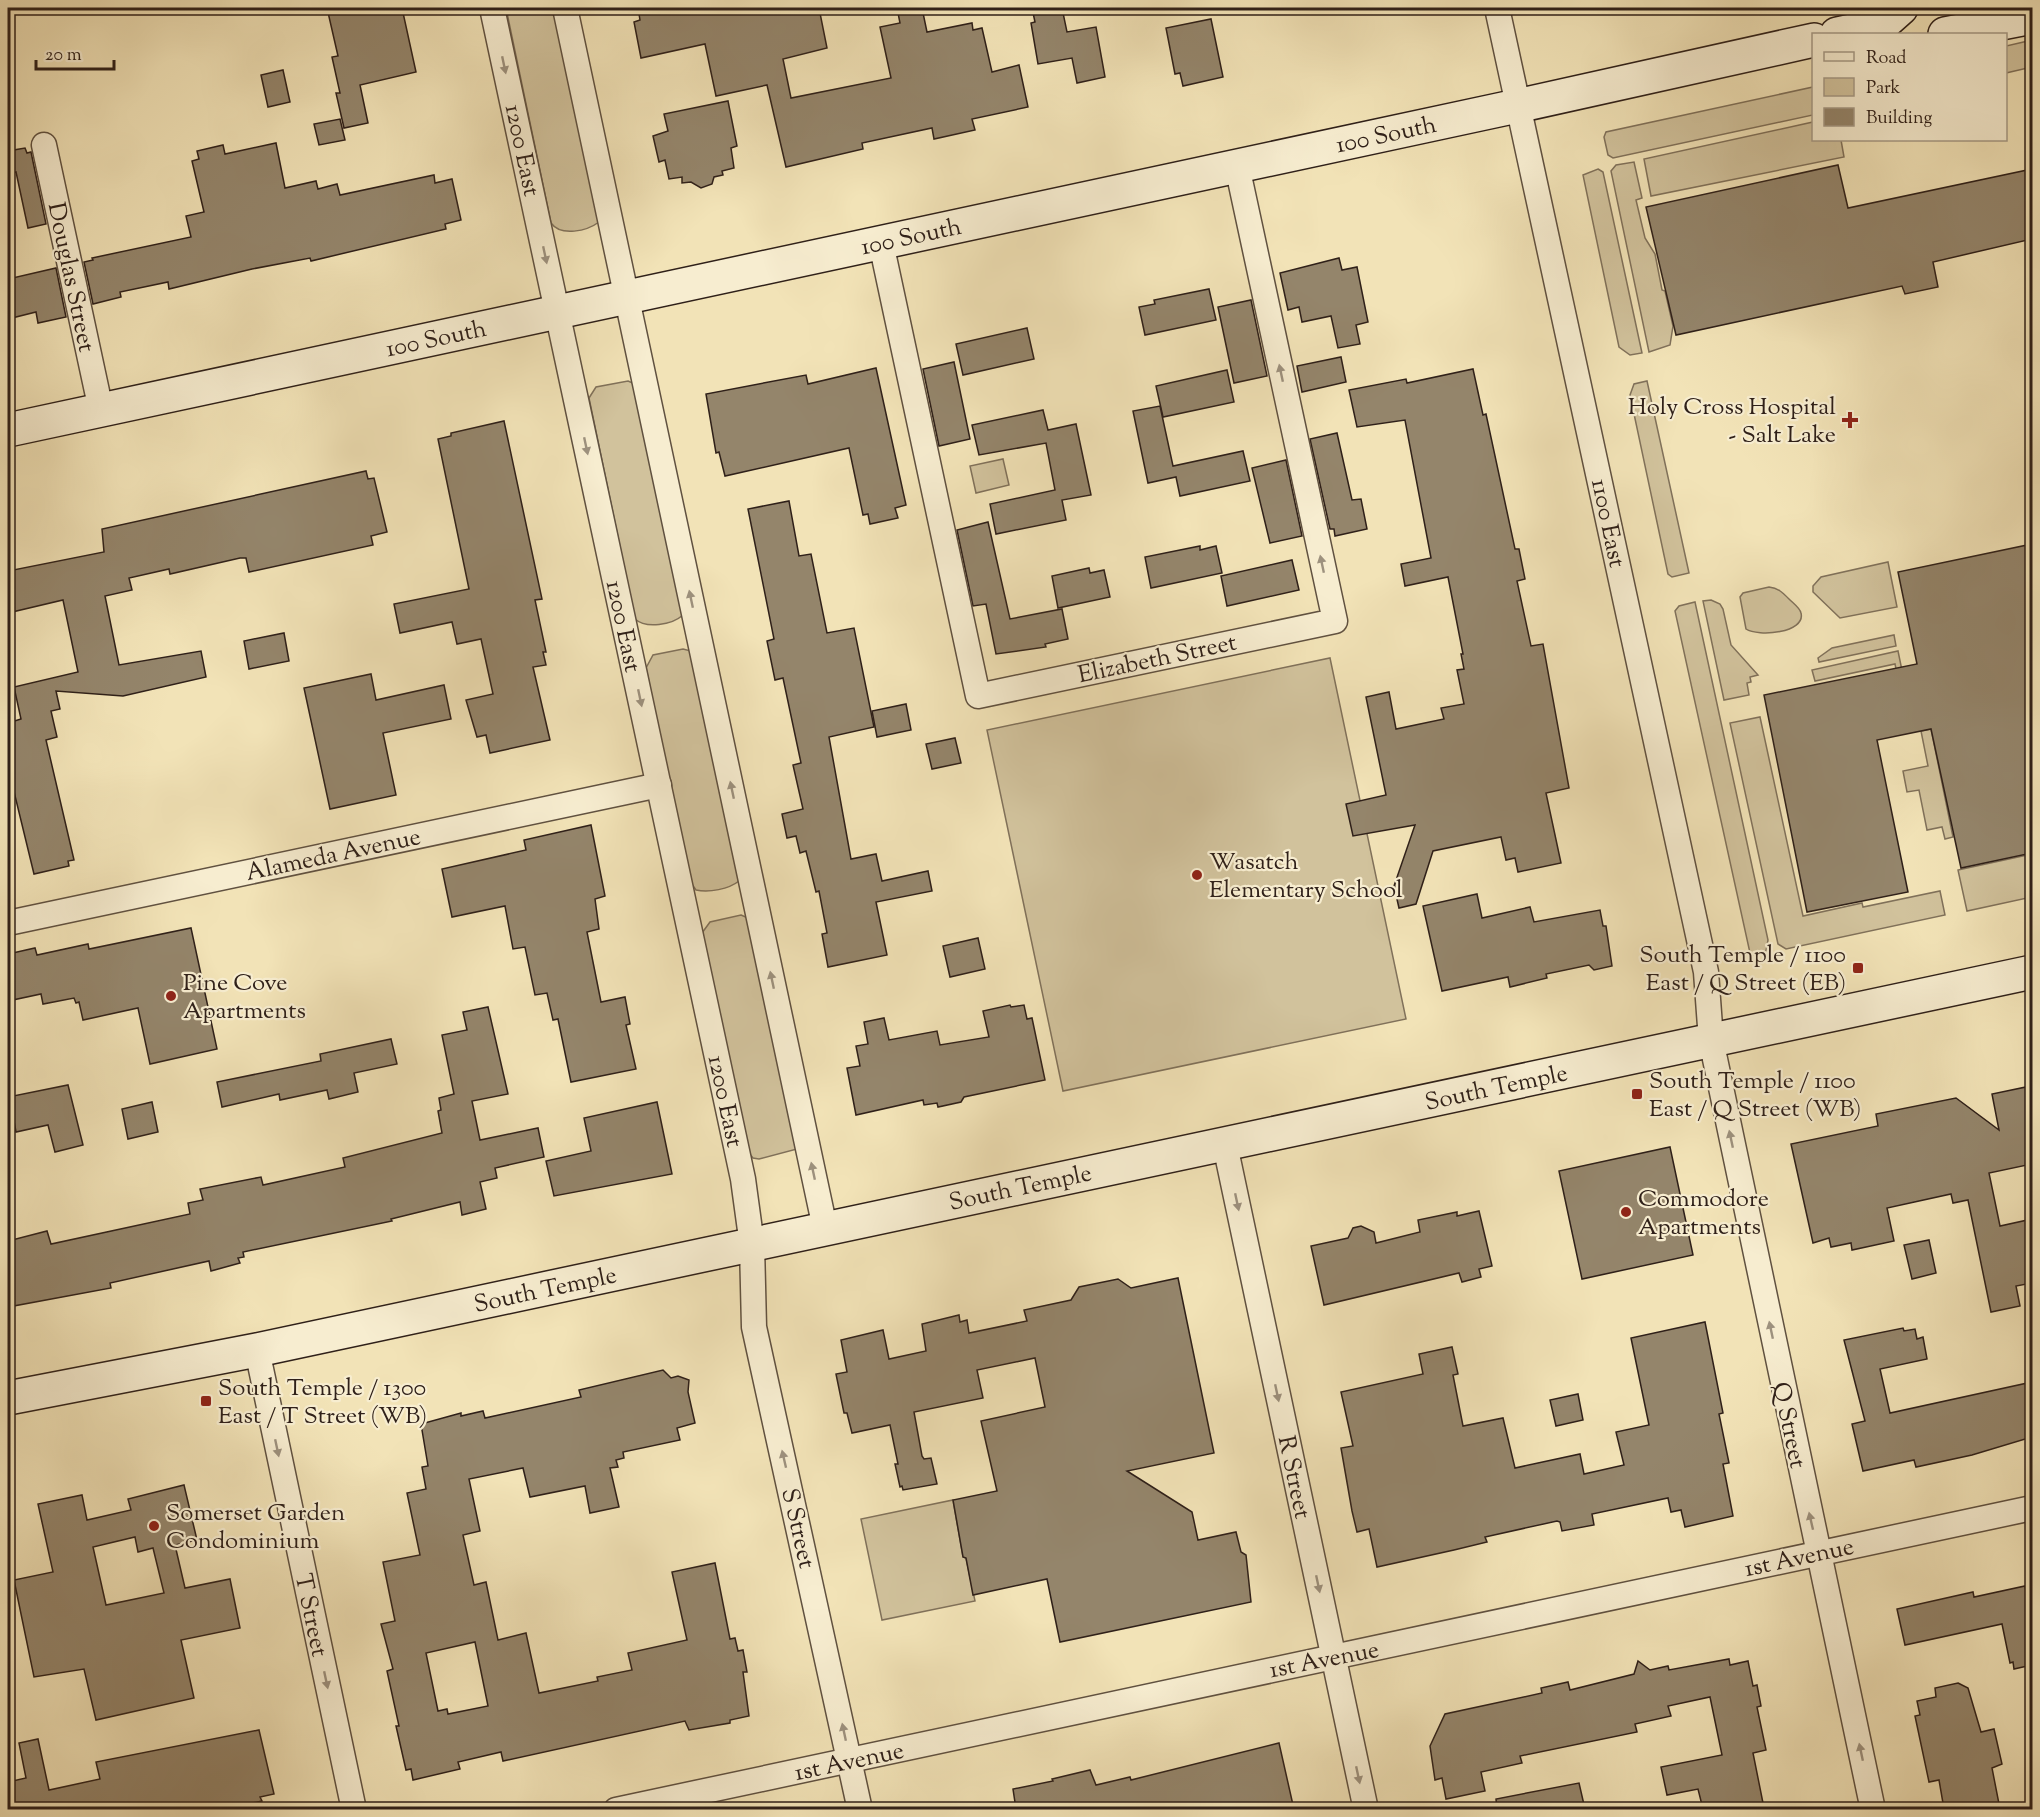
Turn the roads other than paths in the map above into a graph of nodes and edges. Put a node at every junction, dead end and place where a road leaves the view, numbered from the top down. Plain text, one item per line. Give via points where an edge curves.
1 (492, 8) edge
2 (565, 8) edge
3 (1497, 8) edge
4 (2032, 17) edge
5 (1896, 22) edge
6 (1842, 33) edge
7 (1950, 33) edge
8 (1812, 40) edge
9 (1517, 106) junction
10 (44, 145) dead end
11 (1237, 166) junction
12 (881, 243) junction
13 (627, 297) junction
14 (557, 312) junction
15 (100, 410) junction
16 (8, 430) edge
17 (659, 785) junction
18 (8, 923) edge
19 (2032, 972) edge
20 (1711, 1040) junction
21 (1225, 1145) junction
22 (825, 1228) junction
23 (752, 1245) junction
24 (256, 1350) junction
25 (8, 1398) edge
26 (2032, 1508) edge
27 (1818, 1554) junction
28 (1333, 1657) junction
29 (850, 1761) junction
30 (354, 1809) edge
31 (616, 1809) edge
32 (860, 1809) edge
33 (1366, 1809) edge
34 (1873, 1809) edge

1 -> 14 street, 1200 East
2 - 13 street
3 - 9 street, 1100 East
4 - 7 main road
5 - 6 main road
8 - 9 main road, 100 South
9 - 11 main road, 100 South
9 - 20 street, 1100 East via 1706,972
10 - 15 street, Douglas Street
11 - 12 main road, 100 South
12 -> 11 street, Elizabeth Street via 978,696 1335,621
12 - 13 main road, 100 South
13 - 14 main road, 100 South
22 -> 13 street
14 - 15 main road, 100 South
14 -> 17 street, 1200 East
15 - 16 main road, 100 South
17 - 18 street, Alameda Avenue
17 - 23 street, 1200 East via 743,1179
19 - 20 main road, South Temple
20 - 21 main road, South Temple
27 -> 20 street, Q Street
21 - 22 main road, South Temple
21 -> 28 street, R Street
22 - 23 main road, South Temple
23 - 24 main road, South Temple
29 -> 23 street, S Street via 754,1327
24 - 25 main road, South Temple
24 -> 30 street, T Street
26 - 27 street, 1st Avenue
27 - 28 street, 1st Avenue
34 -> 27 street, Q Street
28 - 29 street, 1st Avenue
28 -> 33 street, R Street
29 - 31 street, 1st Avenue
29 - 32 street, S Street

